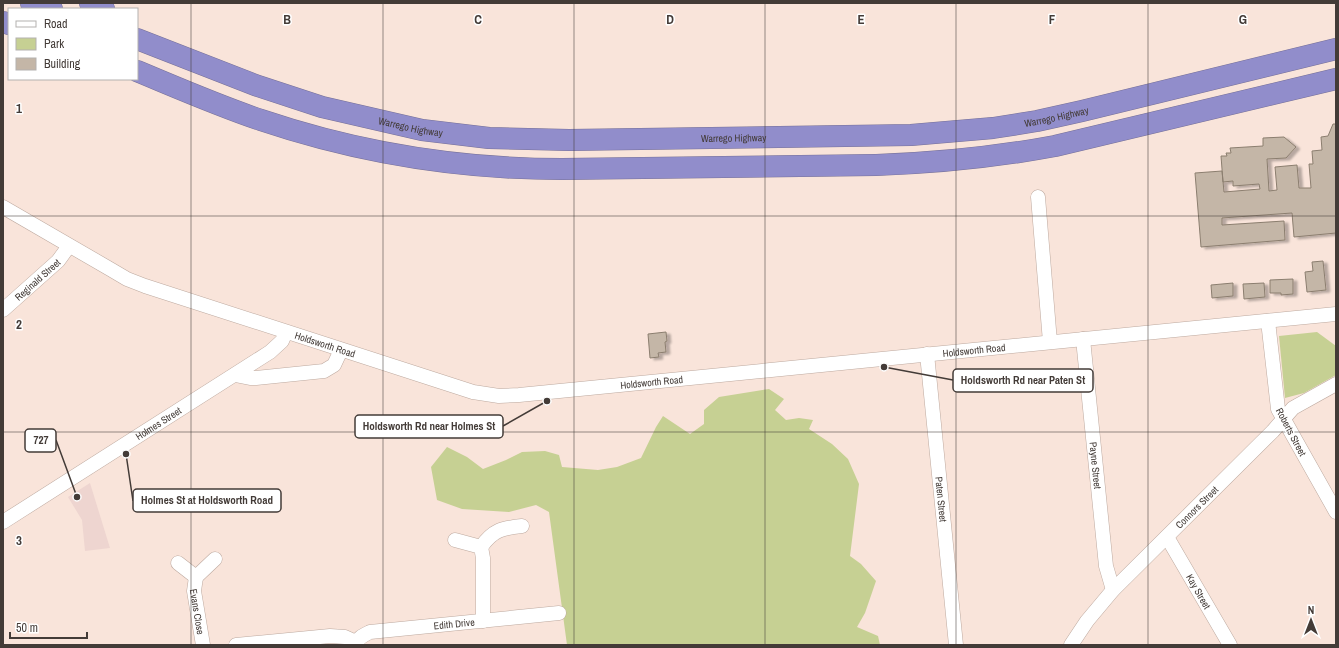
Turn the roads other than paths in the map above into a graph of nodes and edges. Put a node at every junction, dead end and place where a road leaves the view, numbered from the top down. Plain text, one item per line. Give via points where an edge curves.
1 (31, 3) edge
2 (90, 3) edge
3 (48, 8) edge
4 (102, 8) edge
5 (138, 24) edge
6 (138, 39) edge
7 (1336, 49) edge
8 (138, 71) edge
9 (1336, 79) edge
10 (255, 86) junction
11 (1038, 197) dead end
12 (3, 207) edge
13 (69, 246) junction
14 (3, 310) edge
15 (1336, 314) edge
16 (1268, 320) junction
17 (286, 332) junction
18 (1083, 339) junction
19 (1050, 342) junction
20 (342, 350) junction
21 (927, 354) junction
22 (235, 375) junction
23 (1336, 384) edge
24 (1282, 419) junction
25 (1336, 512) edge
26 (3, 522) edge
27 (522, 526) dead end
28 (1167, 537) junction
29 (455, 540) dead end
30 (481, 547) junction
31 (215, 560) dead end
32 (178, 563) dead end
33 (196, 578) junction
34 (1114, 590) junction
35 (559, 613) dead end
36 (483, 621) junction
37 (355, 644) edge
38 (202, 645) edge
39 (236, 645) edge
40 (956, 645) edge
41 (1071, 645) edge
42 (1230, 645) edge

1 - 3 highway
2 - 4 highway
5 - 10 highway via 243,70
6 - 10 highway, Warrego Highway
7 - 10 highway, Warrego Highway via 1037,121 993,128 911,135 569,140 489,138 422,130 322,107
8 - 9 highway via 220,106 344,144 462,164 522,169 876,165 973,159 1056,146
11 - 19 street
12 - 13 street, Holdsworth Road
13 - 14 street, Reginald Street via 58,261
13 - 17 street, Holdsworth Road via 127,279
15 - 16 street, Holdsworth Road
16 - 18 street, Holdsworth Road
16 - 24 street, Roberts Street via 1276,405
17 - 20 street, Holdsworth Road
17 - 22 street, Holmes Street via 277,347
18 - 19 street, Holdsworth Road
18 - 34 street, Payne Street via 1106,566
19 - 21 street, Holdsworth Road
20 - 21 street, Holdsworth Road via 474,392 499,396
20 - 22 street via 334,365 324,371 256,378
21 - 40 street, Paten Street
22 - 26 street, Holmes Street
23 - 24 street, Connors Street via 1300,403
24 - 25 street, Roberts Street
24 - 28 street, Connors Street
27 - 30 street via 496,531
28 - 34 street, Connors Street
28 - 42 street, Kay Street
29 - 30 street
30 - 36 street
31 - 33 street, Evans Close
32 - 33 street, Evans Close
33 - 38 street, Evans Close via 194,591
34 - 41 street, Connors Street via 1087,621
35 - 36 street, Edith Drive
36 - 37 street, Edith Drive via 370,632 361,636
37 - 39 street via 345,637 330,636

